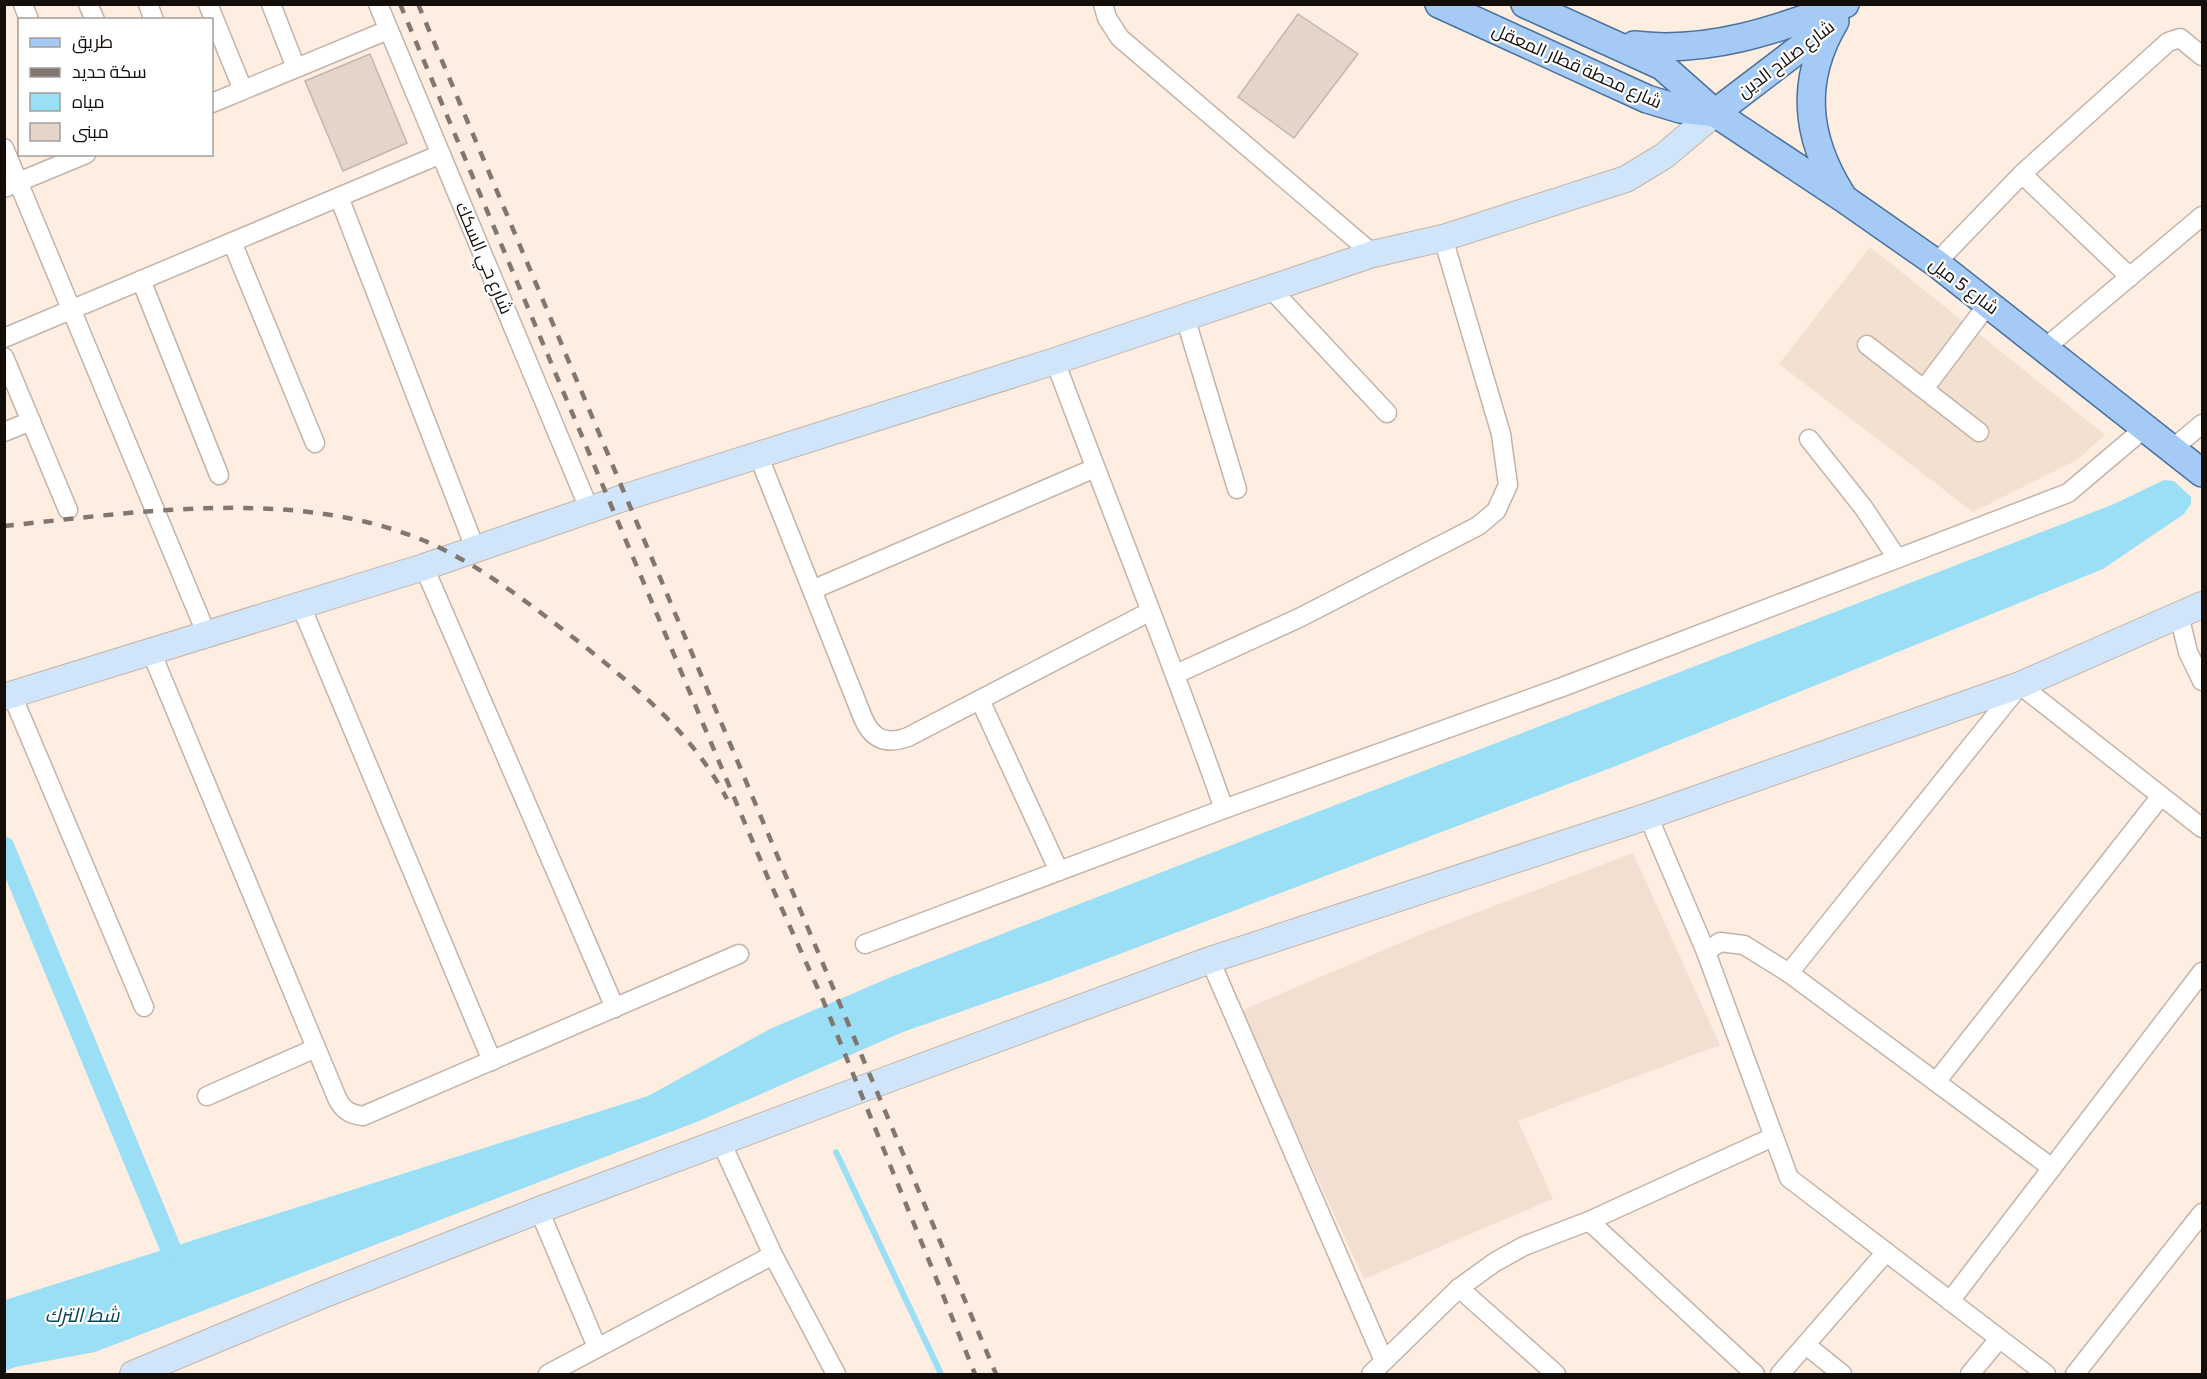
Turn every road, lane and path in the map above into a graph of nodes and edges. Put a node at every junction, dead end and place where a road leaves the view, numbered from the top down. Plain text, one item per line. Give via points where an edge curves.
1 (88, 4) edge
2 (208, 4) edge
3 (271, 4) edge
4 (378, 4) edge
5 (1103, 4) edge
6 (1438, 4) edge
7 (1525, 4) edge
8 (1858, 4) edge
9 (1840, 13) edge
10 (94, 18) edge
11 (388, 30) junction
12 (1608, 42) junction
13 (2202, 56) edge
14 (296, 68) junction
15 (243, 90) junction
16 (213, 103) edge
17 (1715, 113) junction
18 (4, 148) edge
19 (441, 154) junction
20 (83, 156) edge
21 (2022, 174) junction
22 (12, 185) edge
23 (339, 197) junction
24 (1843, 198) junction
25 (2202, 216) edge
26 (1443, 238) junction
27 (232, 242) junction
28 (1374, 254) junction
29 (1935, 263) junction
30 (2130, 277) junction
31 (141, 280) junction
32 (1271, 289) junction
33 (1988, 304) junction
34 (72, 310) junction
35 (1185, 317) junction
36 (4, 338) edge
37 (1867, 345) dead end
38 (2045, 348) junction
39 (4, 357) edge
40 (1056, 361) junction
41 (1924, 389) junction
42 (1387, 413) dead end
43 (31, 421) junction
44 (2202, 424) edge
45 (2146, 427) junction
46 (4, 432) edge
47 (1979, 432) dead end
48 (1809, 439) dead end
49 (315, 443) dead end
50 (2172, 449) junction
51 (759, 457) junction
52 (1095, 468) junction
53 (2202, 473) edge
54 (219, 475) dead end
55 (1237, 489) dead end
56 (68, 510) dead end
57 (590, 511) junction
58 (475, 548) junction
59 (1898, 558) junction
60 (424, 567) junction
61 (812, 590) junction
62 (2202, 605) edge
63 (301, 606) junction
64 (1149, 612) junction
65 (2179, 615) junction
66 (207, 635) junction
67 (152, 654) junction
68 (1176, 674) junction
69 (2202, 681) edge
70 (2020, 685) junction
71 (8, 696) edge
72 (980, 700) junction
73 (2161, 796) junction
74 (1224, 809) junction
75 (1648, 816) junction
76 (2202, 828) edge
77 (1059, 871) junction
78 (865, 944) dead end
79 (1706, 952) junction
80 (740, 954) dead end
81 (1210, 960) junction
82 (2202, 972) edge
83 (1789, 974) junction
84 (144, 1007) dead end
85 (615, 1008) junction
86 (316, 1048) junction
87 (492, 1061) junction
88 (1936, 1082) junction
89 (207, 1096) dead end
90 (1773, 1137) junction
91 (721, 1143) junction
92 (2052, 1168) junction
93 (539, 1210) junction
94 (2202, 1213) edge
95 (1589, 1221) junction
96 (1886, 1252) junction
97 (773, 1255) junction
98 (1459, 1288) junction
99 (1950, 1301) junction
100 (1999, 1338) junction
101 (1806, 1345) junction
102 (597, 1347) junction
103 (1384, 1361) junction
104 (133, 1374) edge
105 (548, 1374) edge
106 (836, 1374) edge
107 (1371, 1374) edge
108 (1556, 1374) edge
109 (1755, 1374) edge
110 (1780, 1374) edge
111 (1842, 1374) edge
112 (1970, 1374) edge
113 (2046, 1374) edge
114 (2075, 1374) edge

1 - 10 street
2 - 15 street
3 - 14 street
4 - 11 street, شارع حي السكك
5 - 28 street via 1120,38
6 - 17 main road, شارع محطة قطار المعقل via 1647,99 1680,110
7 - 12 main road, شارع محطة قطار المعقل
8 - 9 main road, شارع صلاح الدين
9 - 12 main road via 1701,46 1668,48
9 - 17 main road, شارع صلاح الدين
9 - 24 main road via 1815,63 1811,107 1820,150
11 - 14 street
11 - 19 street, شارع حي السكك
12 - 17 main road, شارع محطة قطار المعقل via 1662,66
13 - 21 street via 2180,38 2168,42
14 - 15 street
15 - 16 street
17 - 24 main road, شارع 5 ميل
17 - 26 street via 1664,156 1626,180
18 - 22 street
19 - 23 street
19 - 57 street, شارع حي السكك
20 - 22 street
21 - 29 street
21 - 30 street
22 - 34 street
23 - 27 street
23 - 58 street
24 - 29 main road, شارع 5 ميل
25 - 30 street
26 - 28 street
26 - 68 street via 1501,434 1508,485 1497,511 1478,526 1299,618
27 - 31 street
27 - 49 street
28 - 32 street
29 - 33 main road, شارع 5 ميل
30 - 38 street
31 - 34 street
31 - 54 street
32 - 35 street
32 - 42 street
33 - 38 main road, شارع 5 ميل
33 - 41 street
34 - 36 street
34 - 66 street
35 - 40 street
35 - 55 street
37 - 41 street
38 - 45 main road, شارع 5 ميل
39 - 43 street
40 - 51 street
40 - 52 street
41 - 47 street
43 - 46 street
43 - 56 street
44 - 50 street
45 - 50 main road, شارع 5 ميل
45 - 59 street via 2068,493
48 - 59 street
50 - 53 main road, شارع 5 ميل
51 - 57 street
51 - 61 street
52 - 61 street
52 - 64 street
57 - 58 street
58 - 60 street
59 - 74 street via 1554,690
60 - 63 street
60 - 85 street
61 - 72 street via 868,731 880,740 894,742 908,737
62 - 65 street
63 - 66 street
63 - 87 street
64 - 68 street
64 - 72 street
65 - 69 street via 2188,652
65 - 70 street
66 - 67 street
67 - 71 street
67 - 86 street
68 - 74 street
70 - 73 street
70 - 75 street
70 - 83 street
71 - 84 street
72 - 77 street
73 - 76 street
73 - 88 street
74 - 77 street
75 - 79 street
75 - 81 street
77 - 78 street
79 - 83 street via 1720,942 1744,945
79 - 90 street
80 - 85 street
81 - 91 street
81 - 103 street
82 - 92 street
83 - 88 street
85 - 87 street
86 - 87 street via 342,1108 363,1116
86 - 89 street
88 - 92 street
90 - 95 street
90 - 96 street via 1789,1178
91 - 93 street
91 - 97 street
92 - 99 street
93 - 102 street
93 - 104 street
94 - 114 street
95 - 98 street via 1524,1246
95 - 109 street
96 - 99 street
96 - 101 street
97 - 102 street
97 - 106 street
98 - 103 street
98 - 108 street
99 - 100 street
100 - 112 street
100 - 113 street
101 - 110 street
101 - 111 street
102 - 105 street
103 - 107 street

